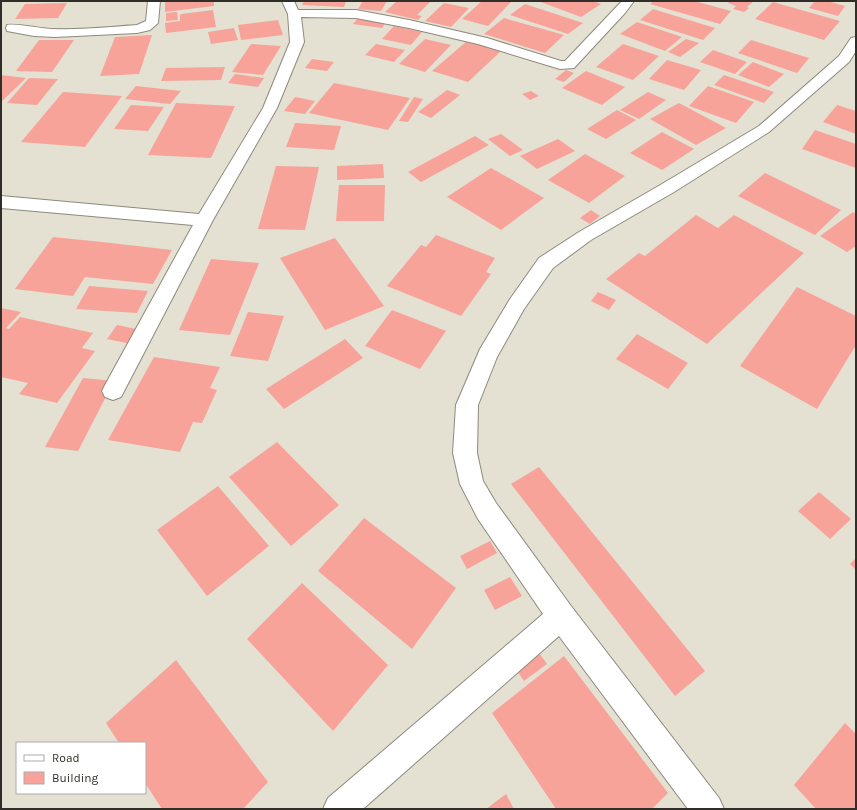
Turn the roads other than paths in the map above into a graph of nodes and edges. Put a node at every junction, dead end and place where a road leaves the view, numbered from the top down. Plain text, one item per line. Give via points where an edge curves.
1 (154, 1) edge
2 (628, 1) edge
3 (291, 8) edge
4 (12, 28) dead end
5 (856, 41) edge
6 (3, 206) edge
7 (204, 220) junction
8 (113, 391) dead end
9 (561, 616) junction
10 (339, 809) edge
11 (708, 809) edge

1 - 4 street via 152,23 138,29 55,33
2 - 3 street via 569,65 560,65 482,41 409,24 356,14
3 - 7 street via 297,42 270,108
5 - 9 street via 844,59 764,129 585,236 546,263 517,304 487,354 467,405 465,453 472,484 487,511
6 - 7 street
7 - 8 street
9 - 10 street
9 - 11 street

